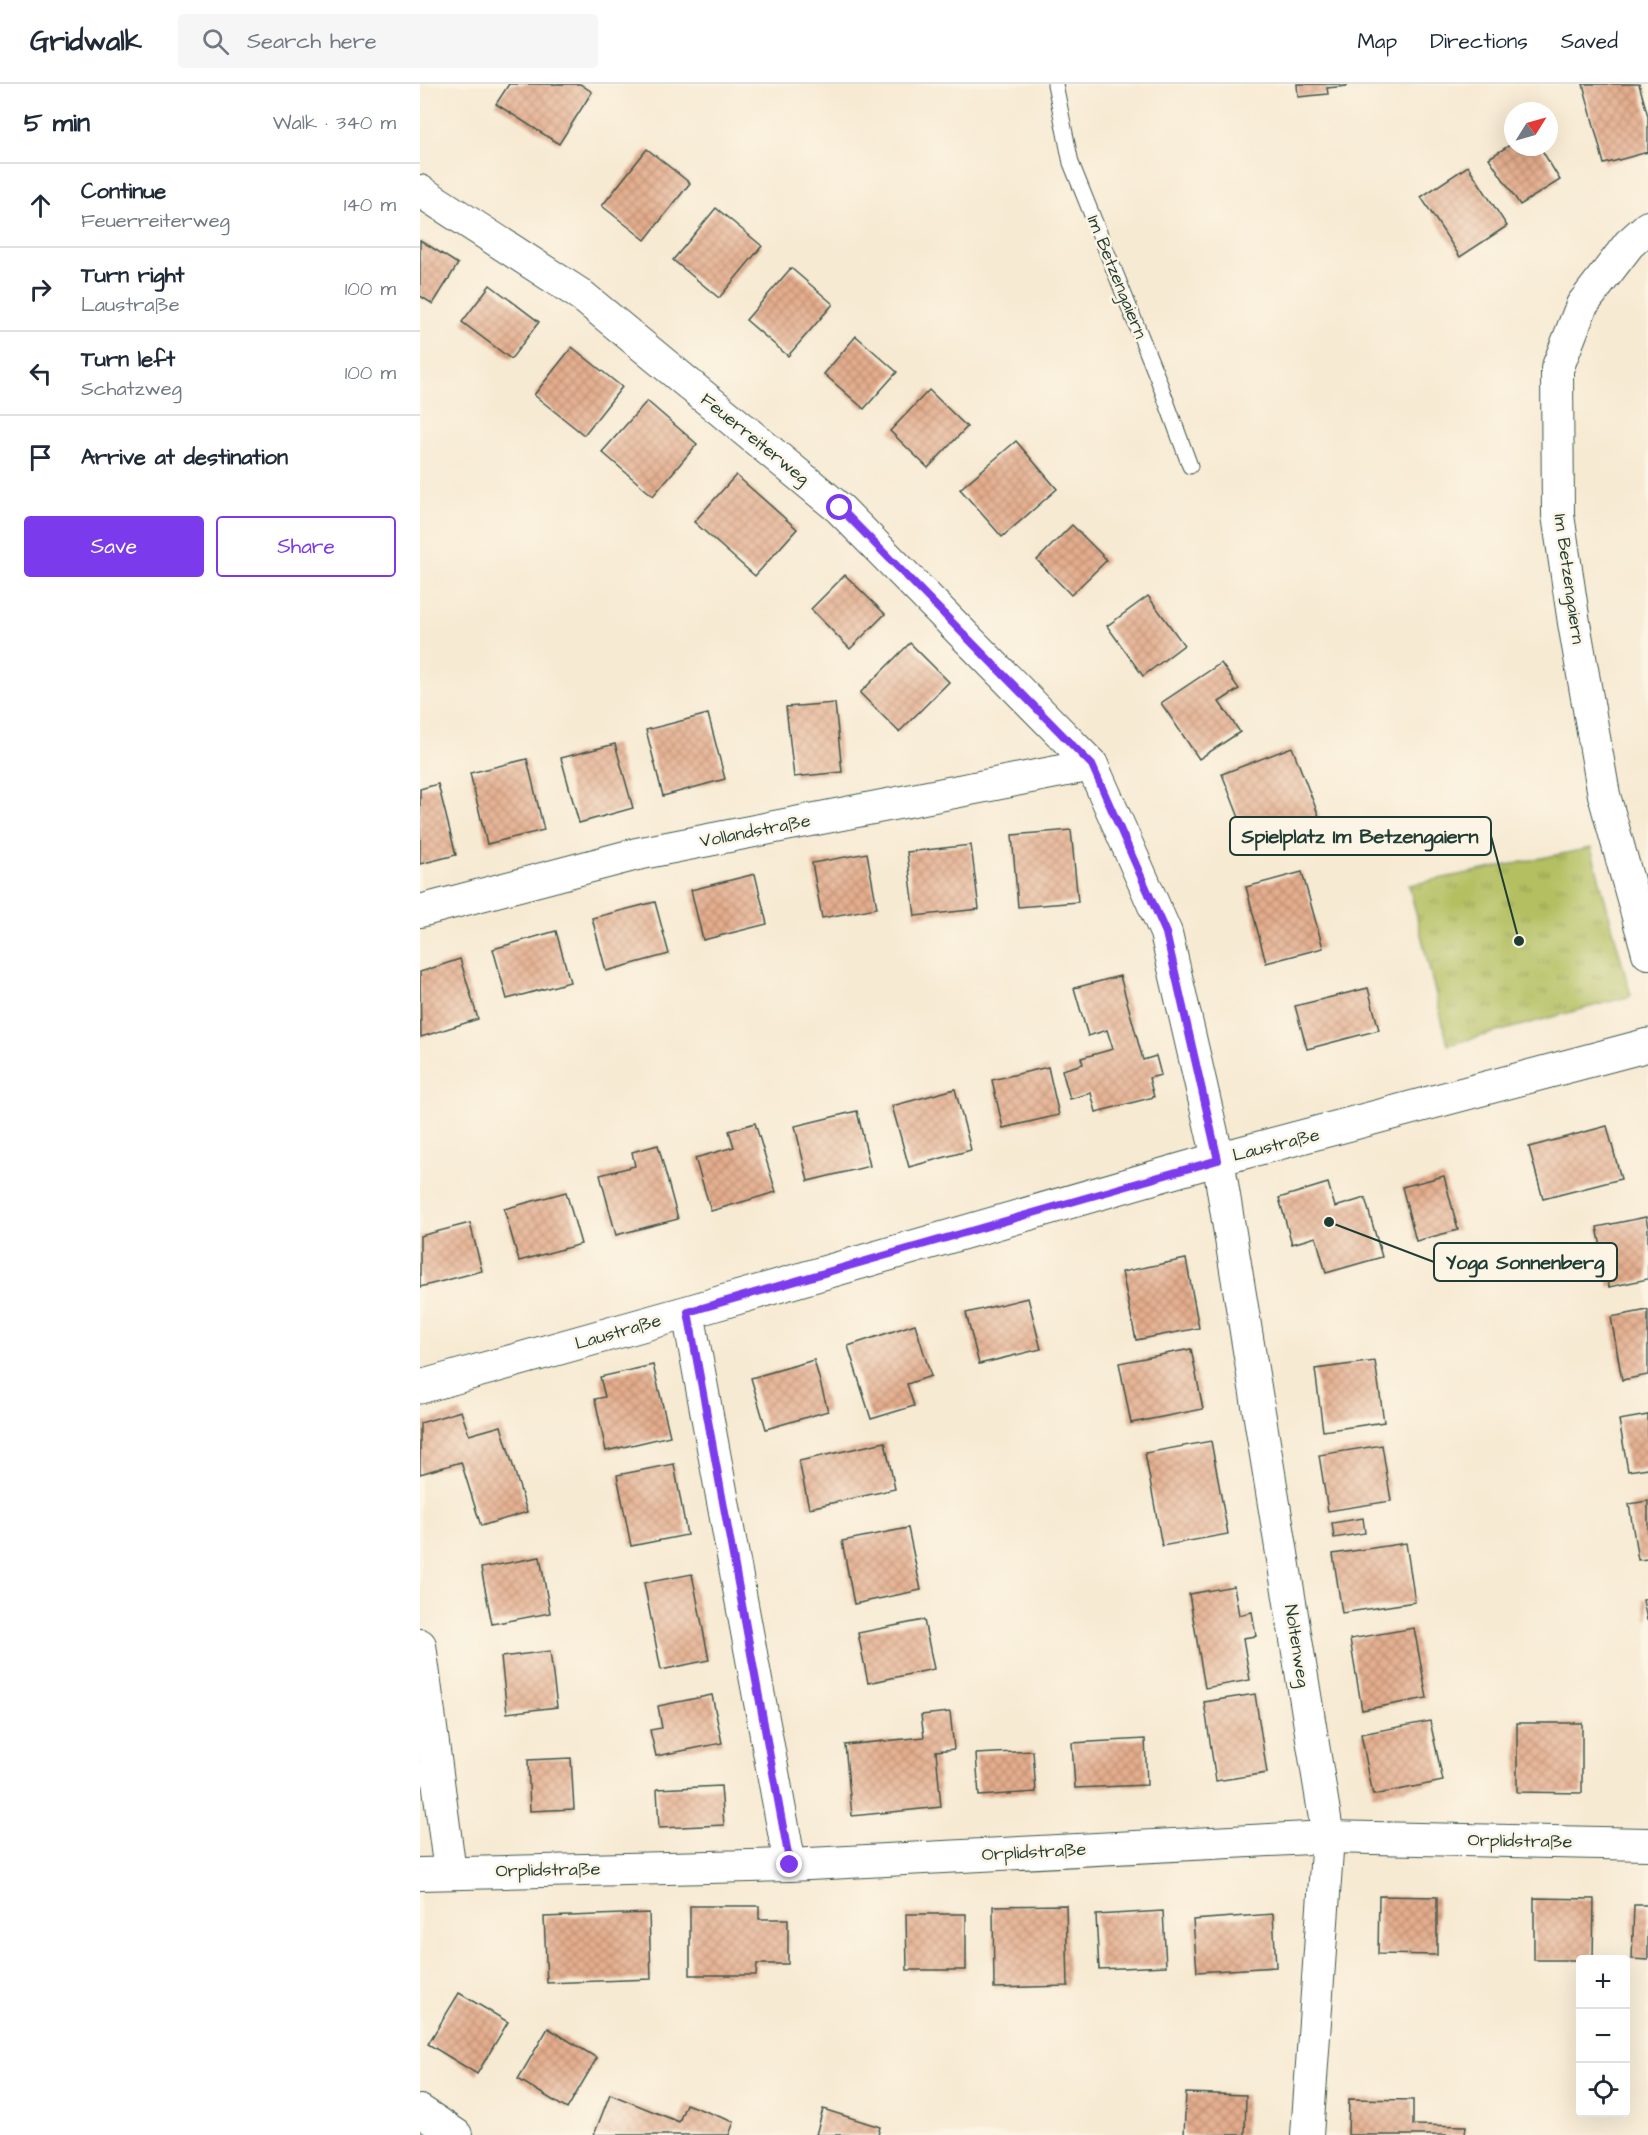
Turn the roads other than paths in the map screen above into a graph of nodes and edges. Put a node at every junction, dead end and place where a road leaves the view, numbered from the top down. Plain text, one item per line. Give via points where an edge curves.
1 (1055, 84) edge
2 (420, 191) edge
3 (1648, 227) edge
4 (1190, 466) dead end
5 (1092, 765) junction
6 (420, 911) edge
7 (1648, 953) edge
8 (1648, 1046) edge
9 (1218, 1160) junction
10 (688, 1312) junction
11 (420, 1387) edge
12 (420, 1645) edge
13 (1328, 1838) junction
14 (1648, 1844) edge
15 (790, 1865) junction
16 (435, 1873) edge
17 (420, 2111) edge
18 (456, 2135) edge
19 (1306, 2135) edge

1 - 4 lane, Im Betzengaiern via 1071,163
2 - 5 street, Feuerreiterweg via 581,295 840,508
3 - 7 street, Im Betzengaiern via 1629,244 1582,305 1557,369 1558,515 1574,623 1604,795
5 - 6 street, Vollandstraße via 637,854
5 - 9 street, Feuerreiterweg via 1166,933
8 - 9 street, Laustraße
9 - 10 street, Laustraße
9 - 13 street, Noltenweg
10 - 11 street, Laustraße
10 - 15 street
12 - 16 street
13 - 14 street, Orplidstraße
13 - 15 street, Orplidstraße
13 - 19 street, Noltenweg
15 - 16 street, Orplidstraße
17 - 18 street

